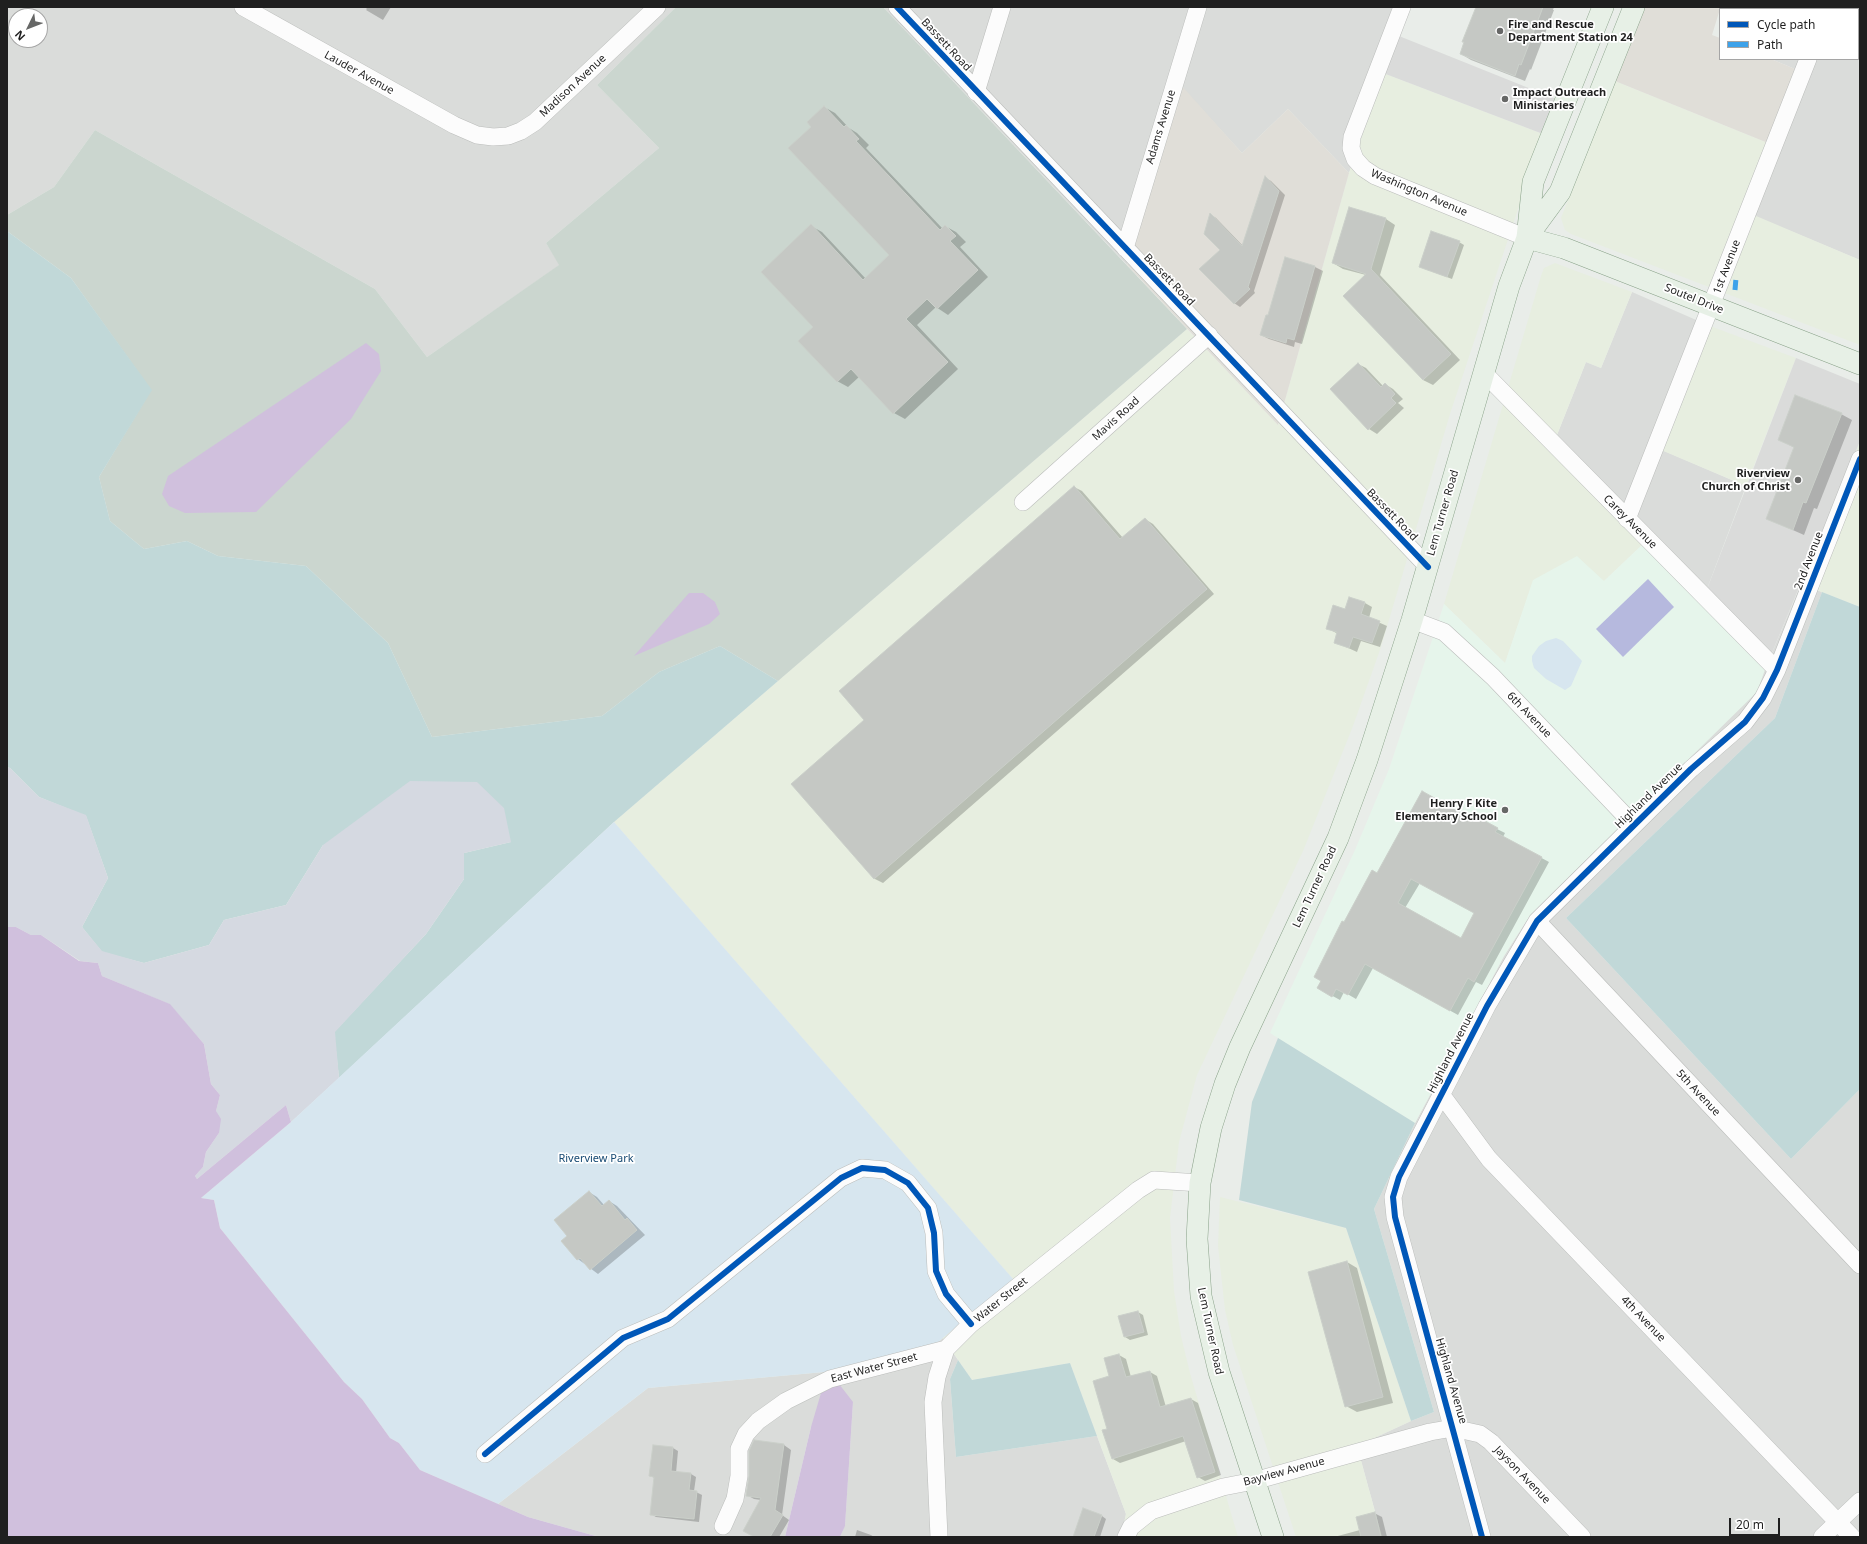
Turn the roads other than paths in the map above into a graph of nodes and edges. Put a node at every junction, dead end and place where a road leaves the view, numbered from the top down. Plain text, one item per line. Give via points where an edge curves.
1 (243, 7) edge
2 (657, 7) edge
3 (896, 7) edge
4 (1002, 7) edge
5 (1198, 7) edge
6 (1402, 7) edge
7 (1603, 7) edge
8 (1634, 7) edge
9 (1808, 60) edge
10 (976, 92) junction
11 (477, 135) joint
12 (1527, 238) junction
13 (1124, 248) junction
14 (1712, 306) junction
15 (1208, 335) junction
16 (1860, 364) edge
17 (1484, 373) junction
18 (1860, 459) edge
19 (1023, 502) dead end
20 (1627, 519) junction
21 (1428, 567) junction
22 (1412, 620) junction
23 (1777, 670) junction
24 (1634, 825) junction
25 (1537, 921) junction
26 (1441, 1094) junction
27 (1200, 1183) junction
28 (1860, 1264) edge
29 (971, 1324) junction
30 (946, 1349) junction
31 (1453, 1428) junction
32 (485, 1454) dead end
33 (1254, 1481) junction
34 (1860, 1501) edge
35 (1838, 1522) junction
36 (723, 1526) dead end
37 (939, 1537) edge
38 (1126, 1537) edge
39 (1273, 1537) edge
40 (1482, 1537) edge
41 (1582, 1537) edge
42 (1822, 1537) edge
43 (1852, 1537) edge

1 - 11 street, Lauder Avenue via 454,125
2 - 11 street, Madison Avenue via 535,122 508,136
3 - 10 street, Bassett Road
4 - 10 street
5 - 13 street, Adams Avenue
6 - 12 street, Washington Avenue via 1352,137 1351,148 1355,159 1375,176
7 - 12 main road, Lem Turner Road via 1534,182
8 - 12 main road, Lem Turner Road via 1560,192
9 - 14 street, 1st Avenue
10 - 13 street, Bassett Road
12 - 14 main road, Soutel Drive via 1564,248
12 - 17 main road, Lem Turner Road via 1509,286
13 - 15 street, Bassett Road
14 - 16 main road, Soutel Drive
14 - 20 street, 1st Avenue
15 - 19 street, Mavis Road
15 - 21 street, Bassett Road
17 - 20 street, Carey Avenue
17 - 21 main road, Lem Turner Road
18 - 23 street, 2nd Avenue
20 - 23 street, Carey Avenue
21 - 22 main road, Lem Turner Road
22 - 24 street, 6th Avenue via 1444,632 1498,683
22 - 27 main road, Lem Turner Road via 1367,760 1338,838 1225,1084 1211,1128
23 - 24 street, Highland Avenue via 1763,698 1745,722 1691,769
24 - 25 street, Highland Avenue
25 - 26 street, Highland Avenue via 1487,1006
25 - 28 street, 5th Avenue
26 - 31 street, Highland Avenue via 1399,1177 1393,1197 1395,1217
26 - 35 street, 4th Avenue via 1489,1159
27 - 29 street, Water Street via 1154,1180 1138,1190
27 - 33 main road, Lem Turner Road via 1197,1239 1201,1296 1218,1372
29 - 30 street, Water Street
29 - 32 street via 946,1294 936,1271 934,1233 928,1208 908,1183 884,1170 862,1168 841,1178 668,1319 623,1338
30 - 36 street, East Water Street via 830,1379 786,1401 758,1421 746,1434 739,1449 735,1499
30 - 37 street, Water Street via 937,1377 933,1402
31 - 33 street, Bayview Avenue via 1430,1432
31 - 40 street, Highland Avenue
31 - 41 street, Jayson Avenue via 1480,1434 1491,1442
33 - 38 street, Bayview Avenue via 1223,1487 1151,1510 1131,1527
33 - 39 main road, Lem Turner Road
34 - 35 street
35 - 42 street
35 - 43 street, 4th Avenue

